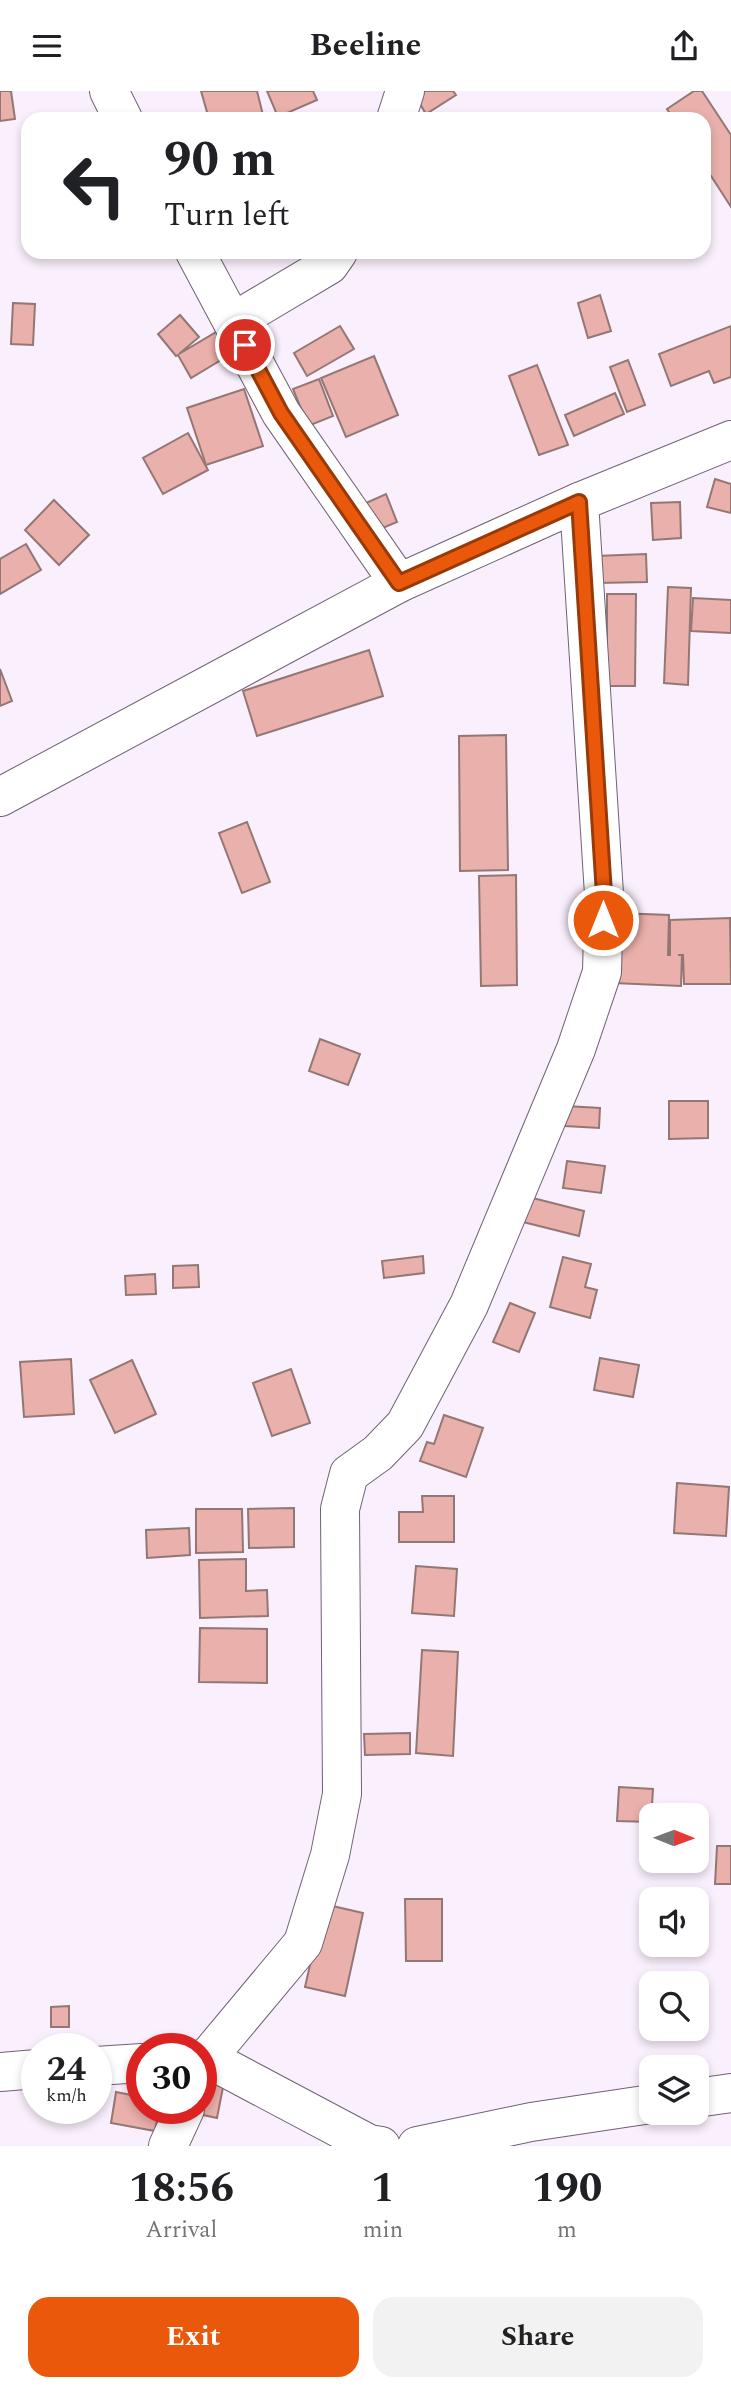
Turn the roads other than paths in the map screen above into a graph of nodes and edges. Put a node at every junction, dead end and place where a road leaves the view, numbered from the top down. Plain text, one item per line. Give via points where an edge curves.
1 (109, 91) edge
2 (405, 91) edge
3 (120, 112) edge
4 (398, 112) edge
5 (199, 259) edge
6 (333, 259) edge
7 (233, 322) junction
8 (731, 440) edge
9 (579, 502) junction
10 (399, 583) junction
11 (0, 797) edge
12 (217, 2046) edge
13 (21, 2070) edge
14 (217, 2070) edge
15 (0, 2072) edge
16 (731, 2093) edge
17 (709, 2096) edge
18 (639, 2108) edge
19 (178, 2124) edge
20 (529, 2134) edge
21 (168, 2146) edge
22 (381, 2146) edge
23 (417, 2146) edge

1 - 3 street
2 - 4 street
5 - 7 street
6 - 7 street
7 - 10 street via 281,413
8 - 9 street
9 - 10 street
9 - 12 street via 604,894 602,972 576,1049 470,1305 405,1425 349,1474 340,1509 342,1794 330,1855 303,1943
10 - 11 street
13 - 15 street
14 - 22 street
16 - 17 street
18 - 20 street
19 - 21 street
20 - 23 street

